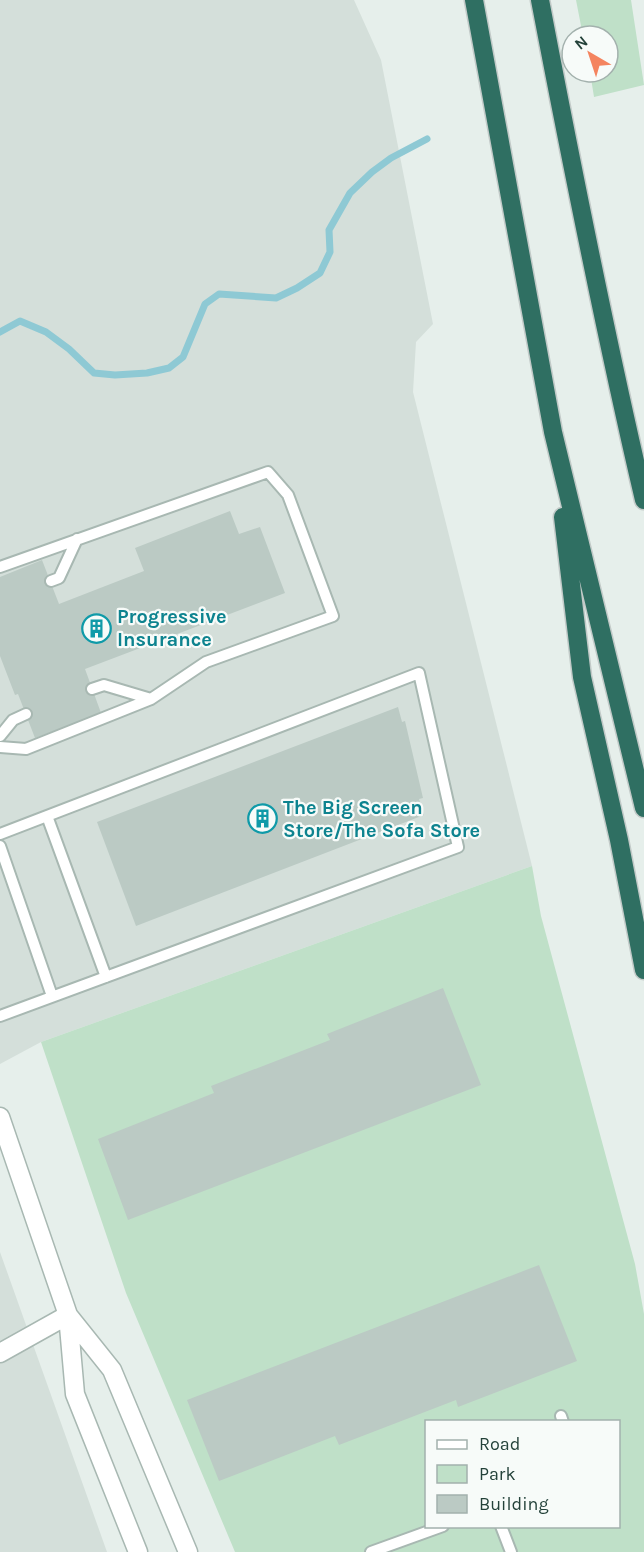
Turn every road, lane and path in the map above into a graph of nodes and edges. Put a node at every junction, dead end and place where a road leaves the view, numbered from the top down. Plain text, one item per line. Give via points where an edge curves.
1 (474, 0) edge
2 (540, 0) edge
3 (553, 432) junction
4 (644, 500) edge
5 (77, 539) junction
6 (0, 567) edge
7 (51, 581) dead end
8 (92, 689) dead end
9 (151, 699) junction
10 (26, 714) dead end
11 (0, 736) edge
12 (0, 747) edge
13 (644, 808) edge
14 (47, 816) junction
15 (0, 834) edge
16 (0, 846) edge
17 (644, 970) edge
18 (106, 977) junction
19 (52, 996) junction
20 (0, 1016) edge
21 (0, 1117) edge
22 (68, 1315) junction
23 (0, 1353) edge
24 (440, 1528) edge
25 (501, 1528) edge
26 (138, 1552) edge
27 (188, 1552) edge
28 (371, 1552) edge
29 (511, 1552) edge

1 - 3 highway
2 - 4 highway via 576,190
3 - 13 highway
3 - 17 highway via 582,676 620,840
5 - 6 lane
5 - 7 lane via 59,578
5 - 9 lane via 268,472 288,495 333,616 207,662
8 - 9 lane via 104,685
9 - 12 lane via 26,749
10 - 11 lane via 13,720
14 - 15 lane
14 - 18 lane
14 - 18 lane via 419,673 458,847
16 - 19 lane
18 - 19 lane
19 - 20 lane
21 - 22 street
22 - 23 street
22 - 26 street via 75,1394
22 - 27 street via 112,1370
24 - 28 lane
25 - 29 lane

